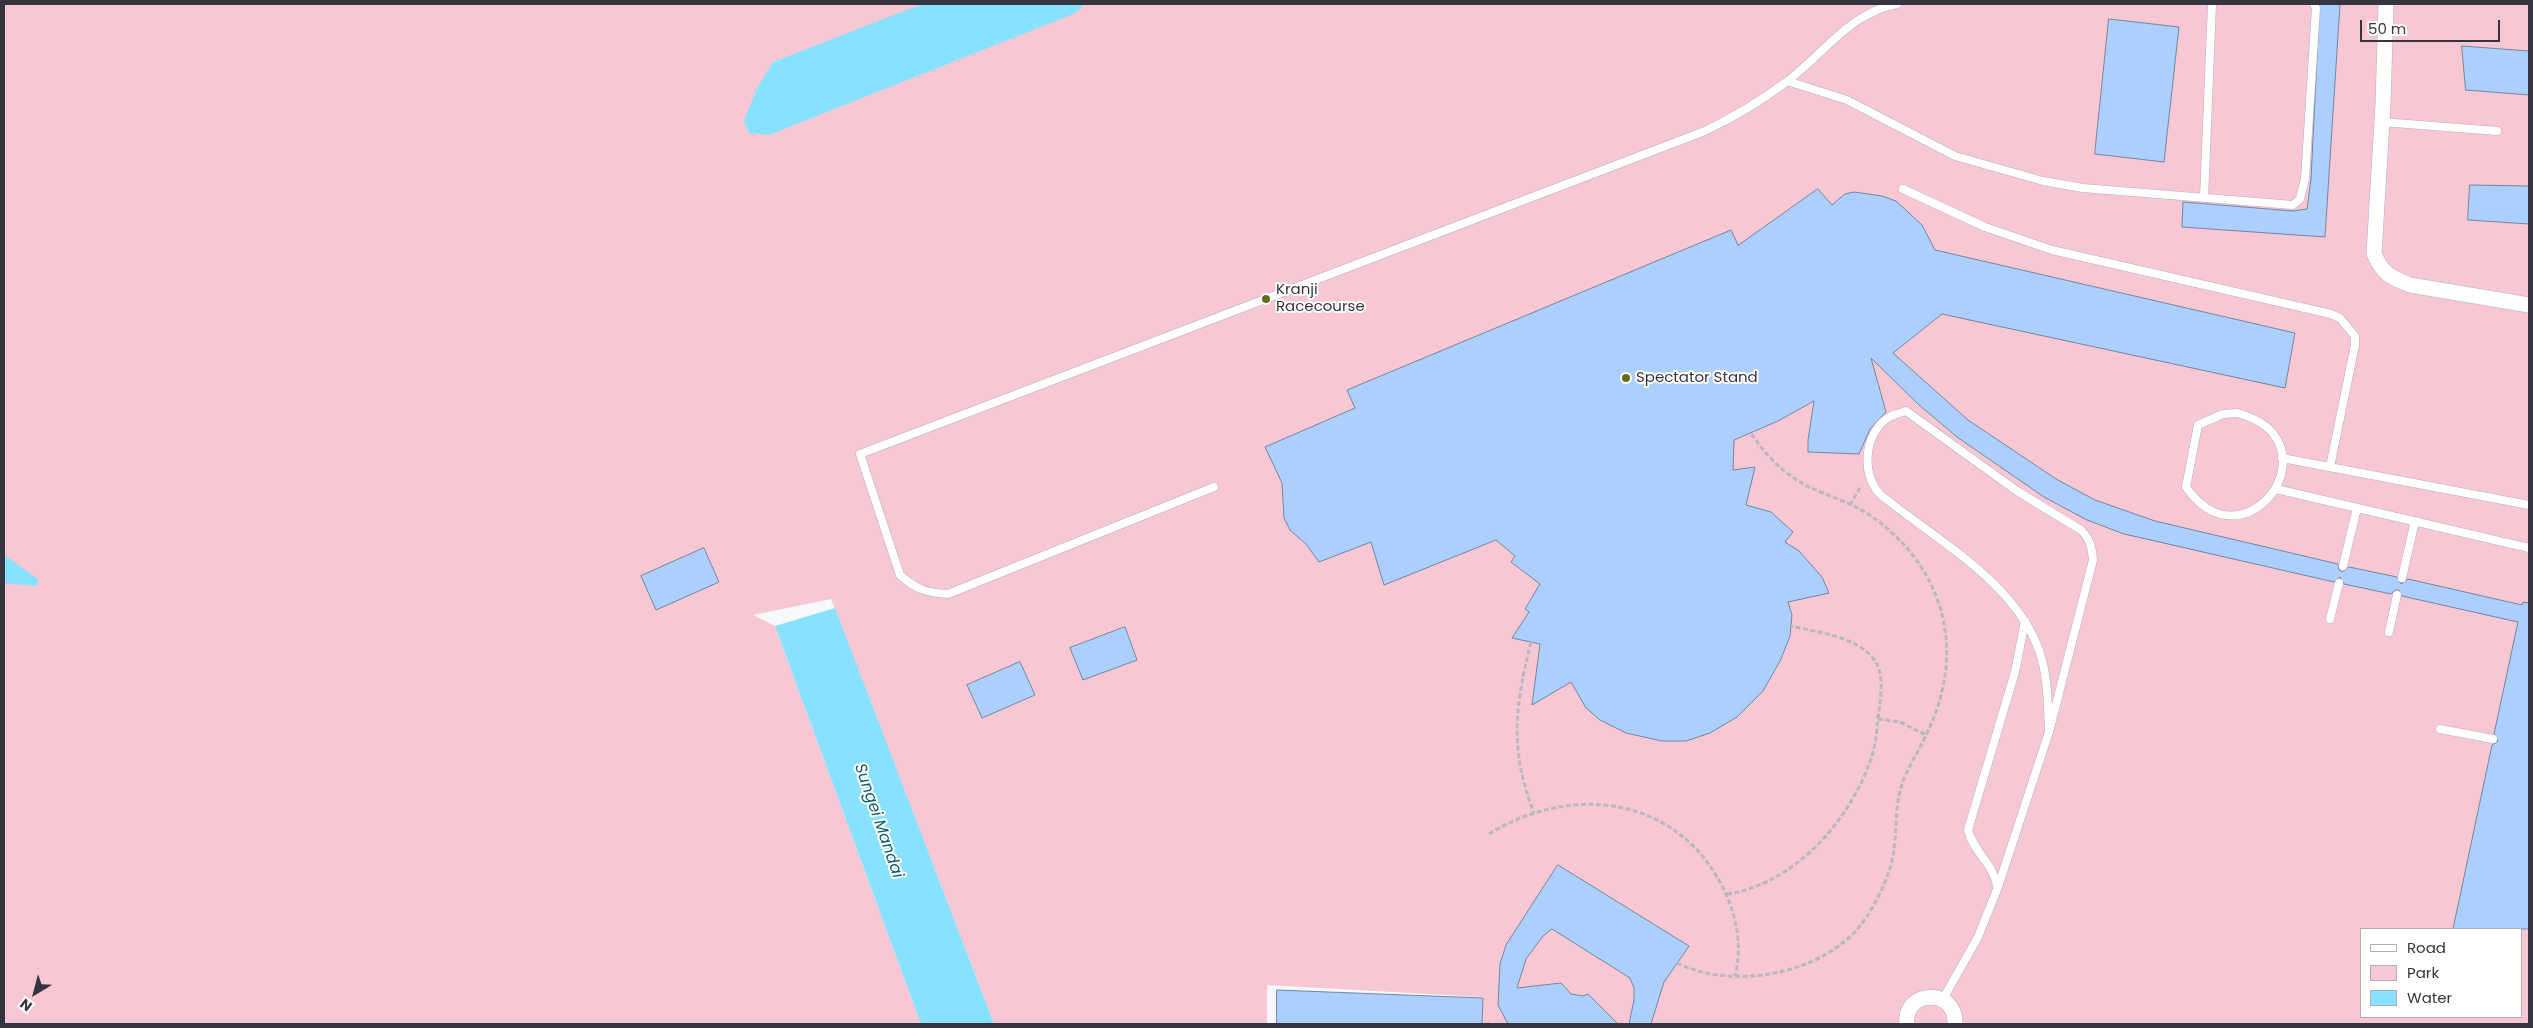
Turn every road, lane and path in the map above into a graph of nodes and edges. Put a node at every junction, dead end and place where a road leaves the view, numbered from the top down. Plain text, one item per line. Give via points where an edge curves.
1 (1897, 4) edge
2 (2212, 4) edge
3 (2314, 4) edge
4 (2386, 4) edge
5 (1787, 81) junction
6 (2382, 122) junction
7 (2497, 131) dead end
8 (1903, 189) dead end
9 (2204, 198) junction
10 (2529, 305) edge
11 (1751, 433) dead end
12 (2282, 458) junction
13 (2330, 468) junction
14 (1869, 481) junction
15 (1214, 487) dead end
16 (2276, 489) junction
17 (1850, 505) junction
18 (2529, 505) edge
19 (2357, 508) junction
20 (2415, 521) junction
21 (2529, 548) edge
22 (2343, 566) dead end
23 (2402, 578) dead end
24 (2339, 583) dead end
25 (2397, 595) dead end
26 (2330, 619) dead end
27 (2025, 621) junction
28 (1791, 626) dead end
29 (2389, 632) dead end
30 (1531, 642) dead end
31 (1878, 719) junction
32 (2440, 729) dead end
33 (2049, 732) junction
34 (1926, 735) junction
35 (2493, 739) dead end
36 (1534, 812) junction
37 (1489, 834) dead end
38 (1998, 887) junction
39 (1727, 894) junction
40 (1677, 963) dead end
41 (1736, 976) junction
42 (1943, 999) junction
43 (1958, 1021) edge
44 (1907, 1024) edge

1 - 5 lane via 1880,7 1861,16
2 - 9 lane
3 - 9 lane via 2305,179 2300,199 2293,205
4 - 6 street
5 - 9 lane via 1847,100 1956,156 2043,181 2084,188
5 - 15 lane via 1734,117 1672,144 860,454 900,575 927,593 948,594
6 - 7 lane
6 - 10 street via 2374,254 2381,269 2410,285
8 - 13 lane via 1985,227 2052,250 2340,318 2355,336 2355,345
11 - 17 path via 1790,475
12 - 13 lane
12 - 16 lane via 2281,479
12 - 16 lane via 2272,433 2250,417 2237,413 2223,414 2198,425 2186,488 2194,499 2218,513 2245,514 2258,508
13 - 18 lane
14 - 17 path via 1863,484
14 - 27 lane via 1889,502 1993,582
14 - 33 lane via 1867,458 1875,432 1890,417 1906,411 2017,491 2087,536 2093,560
16 - 19 lane
17 - 34 path via 1867,513 1910,551 1924,571 1939,604 1946,637 1946,669 1938,711
19 - 20 lane
19 - 22 lane
20 - 21 lane
20 - 23 lane
24 - 26 lane
25 - 29 lane
27 - 33 lane via 2042,660
27 - 38 lane via 2015,672 1968,830 1974,846 1996,876
28 - 31 path via 1843,639 1871,656 1879,668 1882,688
30 - 36 path via 1516,712 1516,739 1523,785
31 - 34 path via 1900,722
31 - 39 path via 1872,756 1862,781 1835,825 1809,853 1777,876 1742,892
32 - 35 lane
33 - 38 lane
34 - 41 path via 1901,786 1894,852 1888,874 1865,919 1853,934 1835,947 1796,968
36 - 37 path
36 - 39 path via 1572,804 1595,804 1613,805 1650,817 1675,830 1692,845
38 - 42 lane via 1978,938
39 - 41 path via 1740,953
40 - 41 path via 1709,975
42 - 43 street
42 - 44 street via 1929,996 1916,1001 1908,1012

